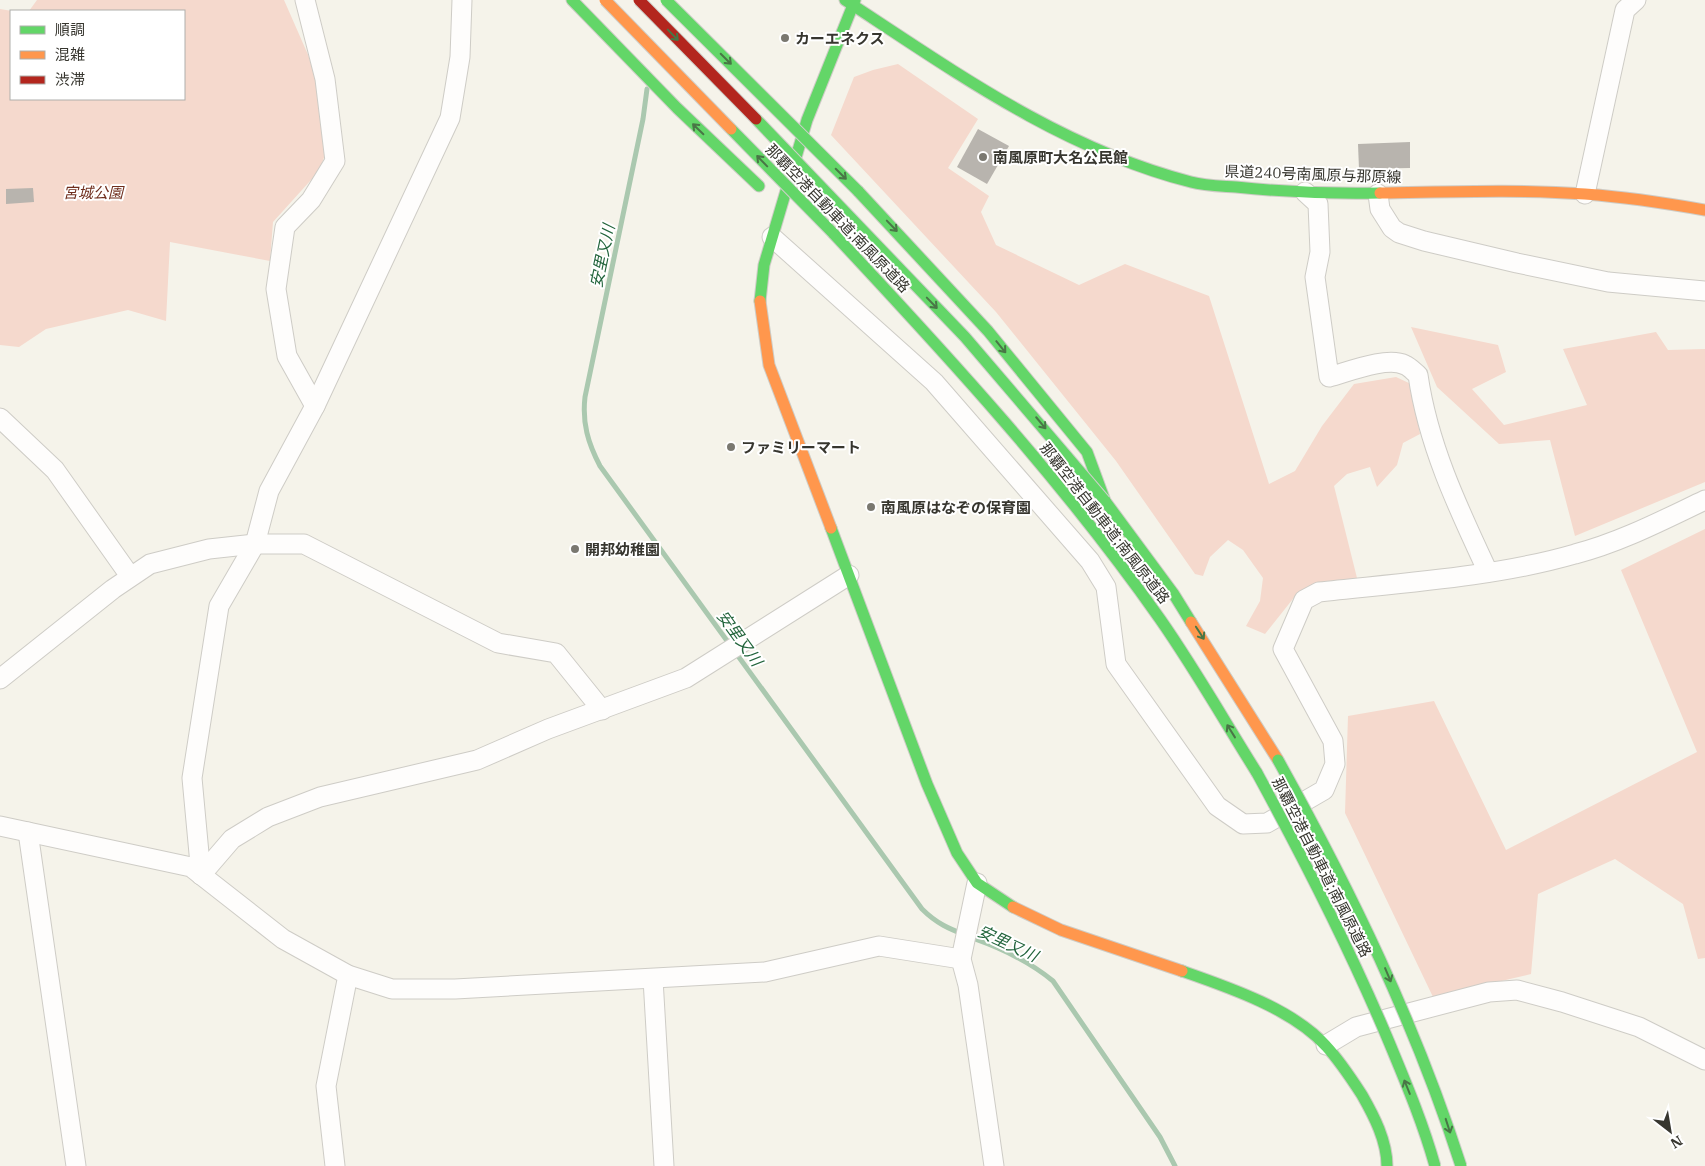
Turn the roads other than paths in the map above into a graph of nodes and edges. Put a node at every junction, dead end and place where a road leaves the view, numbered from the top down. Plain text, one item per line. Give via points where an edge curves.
1 (305, 0) edge
2 (462, 0) edge
3 (572, 0) edge
4 (604, 0) edge
5 (639, 0) edge
6 (666, 0) edge
7 (1636, 0) edge
8 (851, 2) edge
9 (1305, 192) junction
10 (1378, 194) junction
11 (1585, 194) junction
12 (1705, 210) edge
13 (833, 234) junction
14 (772, 237) junction
15 (1705, 290) edge
16 (315, 406) junction
17 (0, 418) edge
18 (1705, 500) edge
19 (1105, 501) junction
20 (254, 544) junction
21 (1488, 572) junction
22 (850, 575) junction
23 (130, 576) junction
24 (0, 679) edge
25 (602, 710) junction
26 (0, 826) edge
27 (28, 832) junction
28 (201, 874) junction
29 (977, 883) junction
30 (961, 959) junction
31 (348, 975) junction
32 (653, 979) junction
33 (1326, 1045) junction
34 (1705, 1060) edge
35 (76, 1166) edge
36 (336, 1166) edge
37 (664, 1166) edge
38 (994, 1166) edge
39 (1387, 1166) edge
40 (1435, 1166) edge
41 (1461, 1166) edge

1 - 16 street via 325,79 335,161 311,200 285,227 276,289 287,356
2 - 16 street via 460,57 450,118
13 -> 3 main road via 793,213 770,195 677,108
13 -> 4 main road, 那覇空港自動車道;南風原道路, bridge
5 -> 19 main road, 那覇空港自動車道;南風原道路, bridge via 964,336
6 -> 19 main road, bridge via 858,191 988,331 1087,452
7 - 11 street via 1626,10
8 - 9 main road, 県道240号南風原与那原線 via 978,87 1072,140 1125,162 1193,183
8 - 14 main road via 807,120
9 - 10 main road, 県道240号南風原与那原線
9 - 21 street via 1318,204 1320,252 1315,276 1329,377 1374,364 1396,362 1406,365 1418,375 1422,407 1435,451
10 - 11 main road, 県道240号南風原与那原線 via 1506,190
10 - 15 street via 1380,209 1392,228 1424,241 1608,282
11 - 12 main road, 県道240号南風原与那原線
40 -> 13 main road, 那覇空港自動車道;南風原道路, bridge via 1410,1094 1356,966 1298,845 1257,772 1161,620 1043,465 946,353
14 - 21 street via 934,382 1090,561 1106,587 1116,664 1217,806 1243,824 1267,823 1324,790 1335,764 1333,741 1283,649 1304,600 1319,592
14 - 22 main road via 760,288 760,313 769,364
16 - 20 street via 269,491
17 - 23 street via 54,470
18 - 21 street via 1625,537 1575,555
19 -> 41 main road, 那覇空港自動車道;南風原道路, bridge via 1173,592 1278,760 1363,918 1434,1085
20 - 23 street via 209,549 150,564
20 - 25 street via 304,544 498,643 556,652
20 - 28 street via 217,615 192,778
22 - 25 street via 686,678
22 - 29 main road via 927,784 957,853
23 - 24 street
25 - 28 street via 477,760 320,797 268,816 232,839
26 - 27 street
27 - 28 street via 191,867
27 - 35 street
28 - 31 street via 283,939
29 - 30 street
29 - 33 main road via 1020,912 1061,930 1236,990 1303,1025
30 - 32 street via 879,946 766,972
30 - 38 street via 968,985
31 - 32 street via 392,989 455,990
31 - 36 street via 326,1086
32 - 37 street
33 - 34 street via 1356,1027 1489,992 1517,990 1639,1027
33 - 39 main road via 1348,1072 1374,1115

